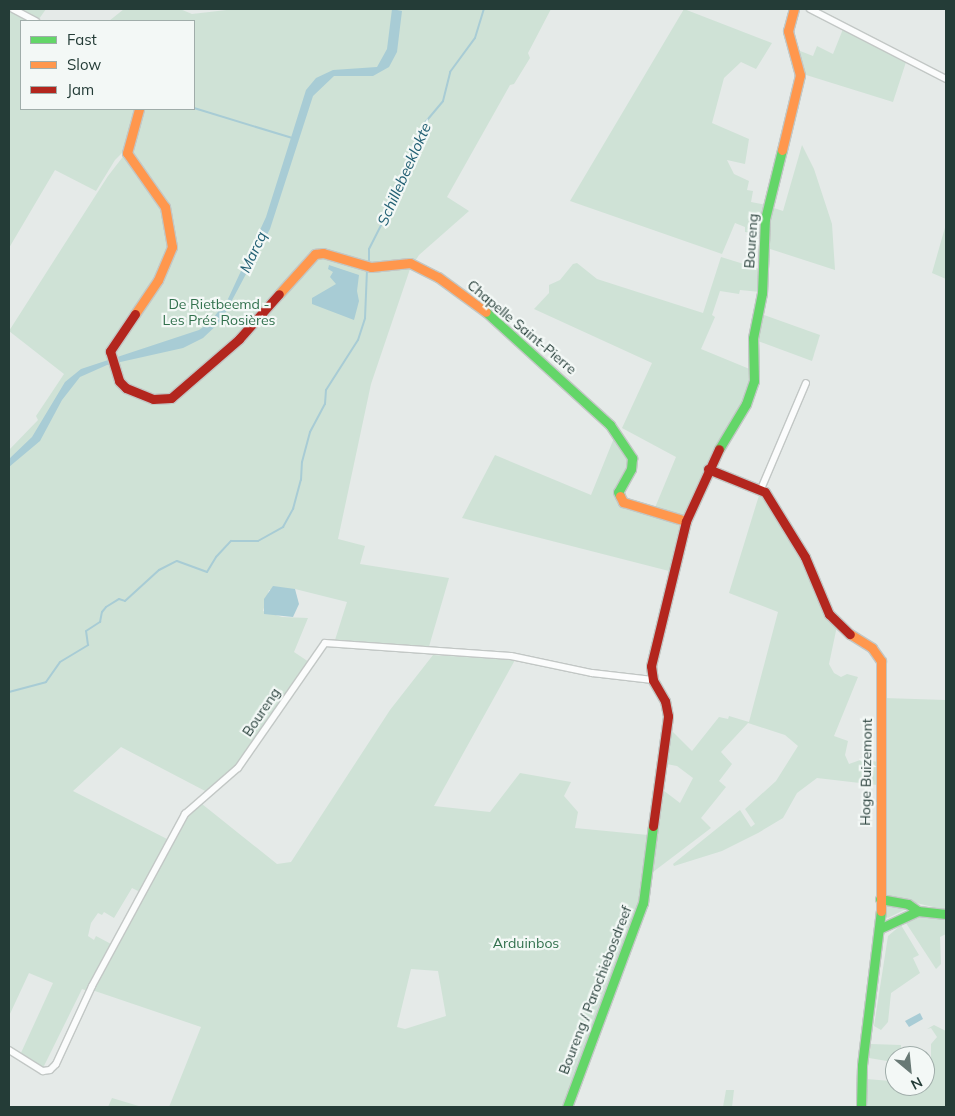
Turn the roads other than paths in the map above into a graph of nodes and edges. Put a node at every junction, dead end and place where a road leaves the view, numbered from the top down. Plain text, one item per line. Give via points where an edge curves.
1 (13, 9) edge
2 (794, 9) edge
3 (810, 9) edge
4 (34, 20) edge
5 (946, 79) edge
6 (139, 110) edge
7 (806, 383) dead end
8 (708, 469) junction
9 (761, 489) junction
10 (686, 521) junction
11 (653, 680) junction
12 (880, 899) junction
13 (918, 910) junction
14 (946, 914) edge
15 (881, 928) junction
16 (9, 1050) edge
17 (567, 1107) edge
18 (860, 1107) edge

1 - 4 street
2 - 8 street, Boureng via 788,31 800,75 765,220 762,293 753,338 754,381 746,404
3 - 5 street
6 - 10 street, Chapelle Saint-Pierre via 127,152 166,207 172,247 158,280 110,353 119,381 132,391 153,400 171,398 239,339 314,254 322,253 371,267 410,263 442,280 490,315 610,425 628,448 632,460 618,492 623,502
7 - 9 street
8 - 9 street
8 - 10 street, Boureng
9 - 12 street, Hoge Buizemont via 805,557 829,614 844,630 872,648 882,668
10 - 11 street, Boureng via 651,666
11 - 16 street, Boureng via 592,674 511,656 325,643 238,768 185,814 92,986 56,1064 47,1072
11 - 17 street, Boureng / Parochiebosdreef via 666,701 668,716 659,763 647,883 640,911
12 - 13 street via 908,904
12 - 15 street, Hoge Buizemont
13 - 14 street
13 - 15 street
15 - 18 street, Hoge Buizemont via 862,1065

